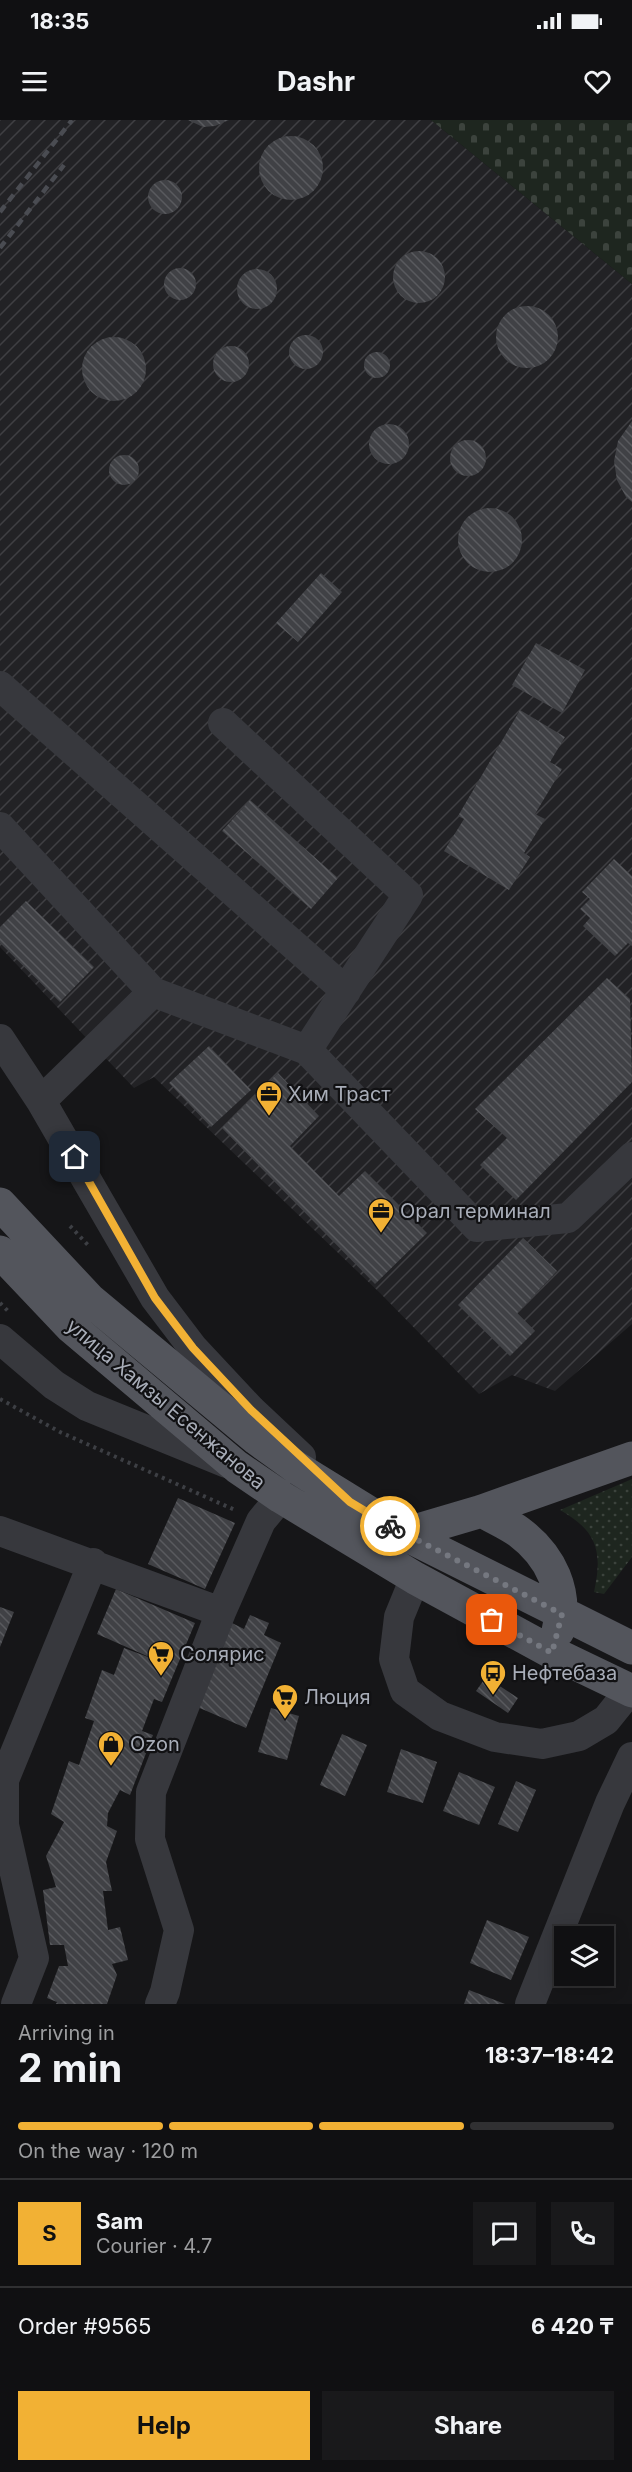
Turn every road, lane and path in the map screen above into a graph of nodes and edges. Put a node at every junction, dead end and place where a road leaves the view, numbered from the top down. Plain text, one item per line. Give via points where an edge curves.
1 (0, 686) edge
2 (223, 723) dead end
3 (0, 827) edge
4 (346, 991) junction
5 (153, 992) junction
6 (0, 1039) edge
7 (307, 1050) junction
8 (41, 1101) junction
9 (632, 1157) edge
10 (0, 1204) edge
11 (0, 1252) edge
12 (0, 1340) edge
13 (0, 1399) edge
14 (632, 1458) edge
15 (237, 1467) junction
16 (350, 1502) junction
17 (271, 1509) junction
18 (482, 1511) junction
19 (0, 1531) edge
20 (404, 1534) junction
21 (93, 1563) junction
22 (415, 1578) junction
23 (221, 1612) junction
24 (562, 1614) junction
25 (629, 1642) edge
26 (552, 1653) junction
27 (623, 1686) edge
28 (632, 1756) edge
29 (2, 1779) edge
30 (16, 2004) edge
31 (160, 2004) edge
32 (530, 2004) edge

1 - 4 street
2 - 4 street via 408,895
3 - 5 street
4 - 7 street
5 - 7 street
5 - 8 street
6 - 8 street
7 - 9 street via 477,1227 568,1218
8 - 16 street via 155,1298 193,1348 251,1410
10 - 16 main road, улица Хамзы Есенжанова via 90,1300 257,1439
11 - 15 main road, улица Хамзы Есенжанова via 71,1327
12 - 15 street via 87,1406
13 - 17 path via 60,1432
14 - 18 main road
15 - 17 main road, улица Хамзы Есенжанова
16 - 20 main road, улица Хамзы Есенжанова
17 - 22 main road, улица Хамзы Есенжанова
17 - 23 street
18 - 20 main road
18 - 24 main road via 519,1532 540,1554 557,1578
19 - 21 street
20 - 24 main road, улица Хамзы Есенжанова
21 - 23 street
21 - 29 street
22 - 26 main road, улица Хамзы Есенжанова
22 - 27 street via 399,1617 394,1659 405,1691 440,1716 495,1737 542,1744 579,1736 606,1720
23 - 31 street via 151,1792 150,1839 178,1930
24 - 25 main road, улица Хамзы Есенжанова
24 - 26 main road
25 - 27 main road
26 - 27 main road, улица Хамзы Есенжанова
28 - 32 street
29 - 30 street via 4,1826 34,1958

